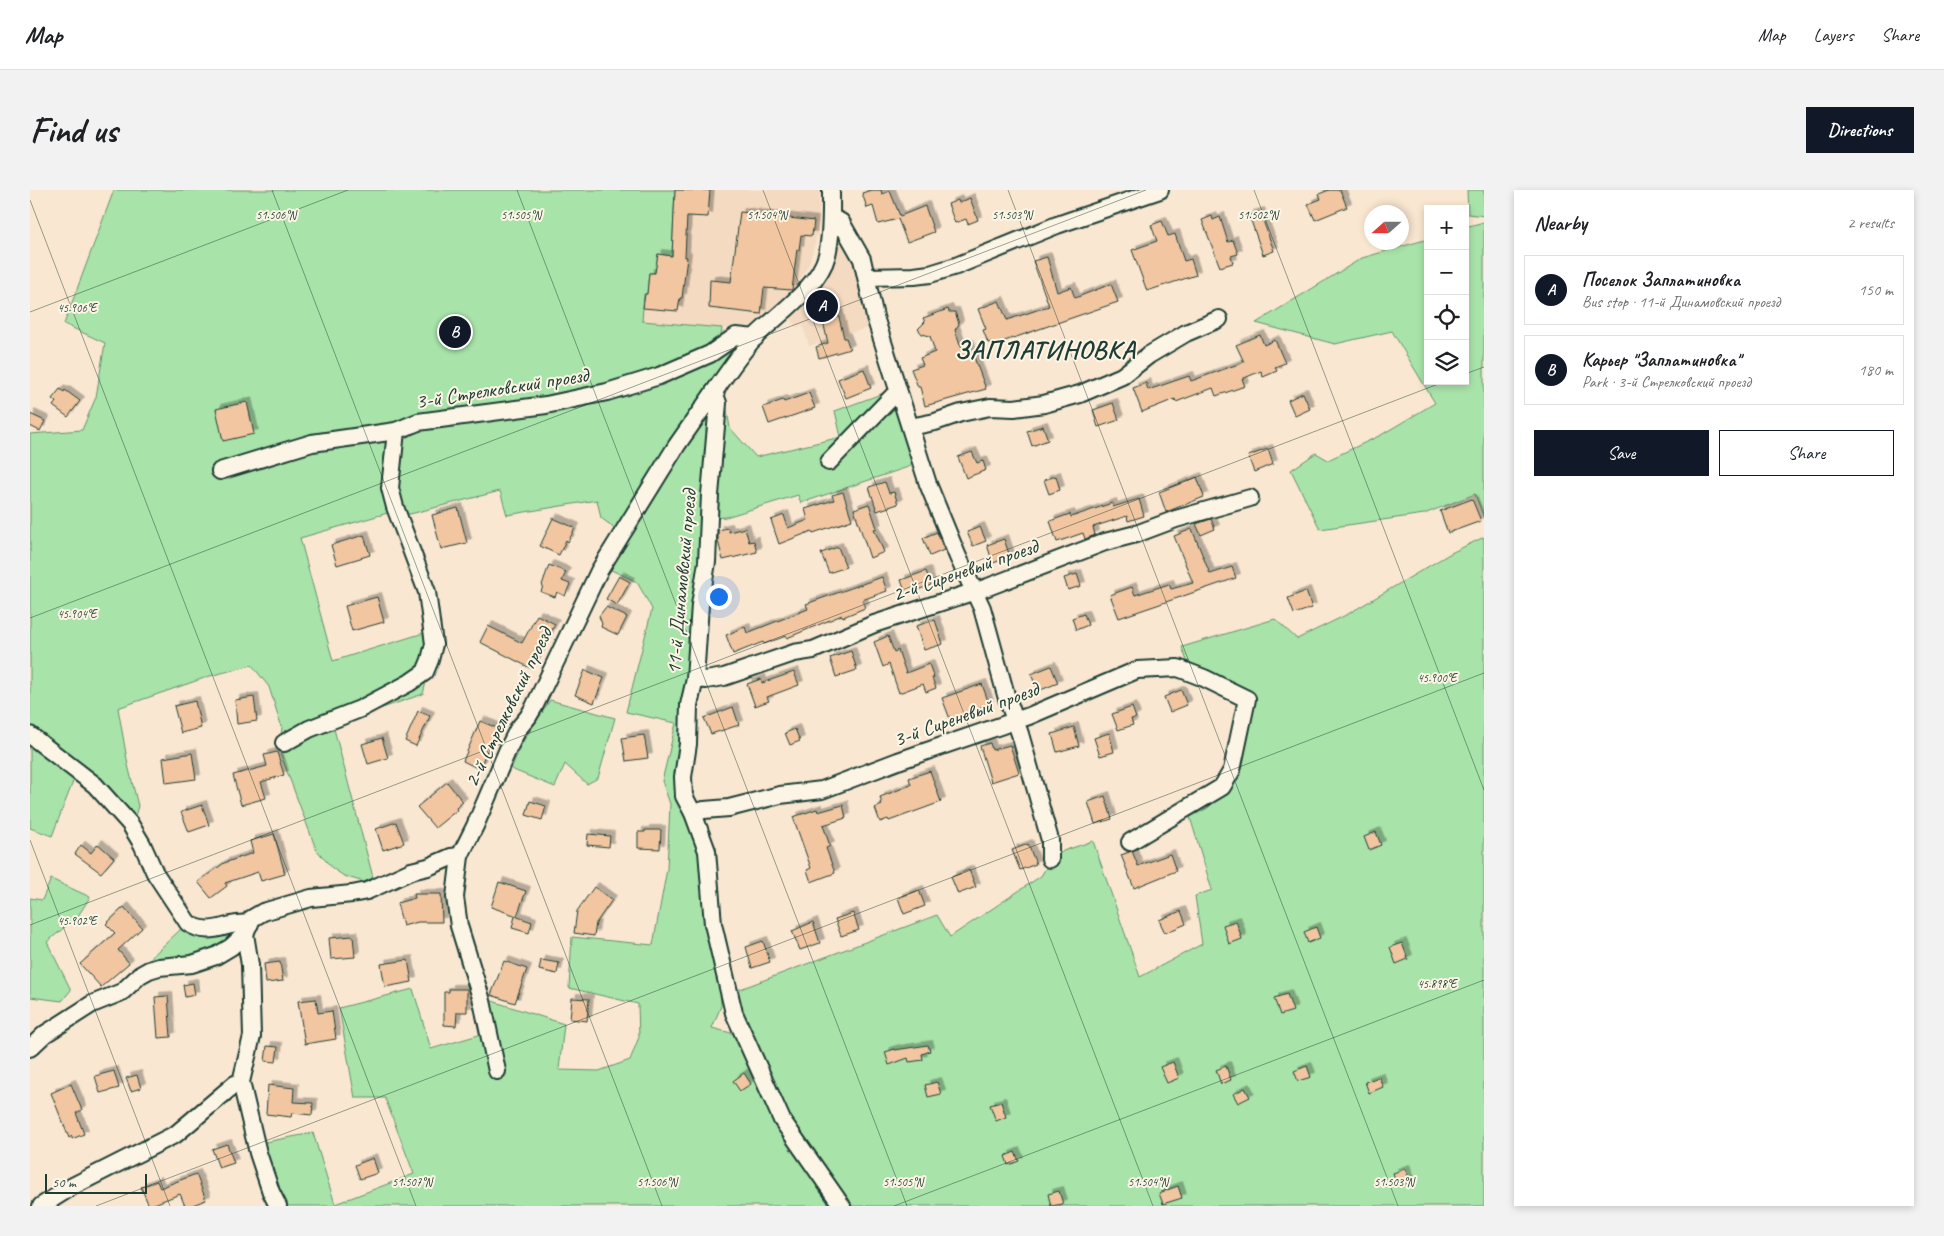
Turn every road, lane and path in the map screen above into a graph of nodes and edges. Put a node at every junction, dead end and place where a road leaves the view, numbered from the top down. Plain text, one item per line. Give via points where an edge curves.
1 (831, 190) edge
2 (1160, 190) edge
3 (832, 218) junction
4 (867, 277) junction
5 (1219, 319) dead end
6 (755, 338) junction
7 (714, 392) junction
8 (899, 394) junction
9 (910, 427) junction
10 (396, 431) junction
11 (829, 462) dead end
12 (220, 471) dead end
13 (1250, 498) dead end
14 (974, 591) junction
15 (695, 679) junction
16 (1015, 720) junction
17 (30, 735) edge
18 (284, 743) dead end
19 (693, 813) junction
20 (1130, 842) dead end
21 (460, 856) junction
22 (1050, 859) dead end
23 (248, 929) junction
24 (30, 1048) edge
25 (497, 1071) dead end
26 (241, 1082) junction
27 (41, 1206) edge
28 (278, 1206) edge
29 (842, 1206) edge

1 - 3 street
2 - 4 street via 930,274
3 - 4 street via 841,222 849,234
3 - 6 street via 827,256 819,272
4 - 8 street
5 - 9 street via 1149,355 1122,376 1080,394 1044,404 990,407
6 - 7 street
6 - 10 street, 3-й Стрелковский проезд via 736,336 702,357 659,376 607,392 546,405 418,422
7 - 15 street, 11-й Динамовский проезд via 718,403
7 - 21 street, 2-й Стрелковский проезд via 599,571 534,707 508,749
8 - 9 street
8 - 11 street via 891,398
9 - 14 street via 928,484
10 - 12 street, 3-й Стрелковский проезд via 312,443
10 - 18 street via 390,488 394,507 427,592 434,644 430,660 425,672 409,683
13 - 14 street, 2-й Сиреневый проезд via 1105,542
14 - 15 street, 2-й Сиреневый проезд via 874,624 814,650 794,653 724,677
14 - 16 street
15 - 19 street, 11-й Динамовский проезд via 689,705 683,777 684,796
16 - 19 street, 3-й Сиреневый проезд via 822,790
16 - 20 street, 3-й Сиреневый проезд via 1137,670 1178,668 1247,699 1232,770 1222,787
16 - 22 street via 1050,840
17 - 23 street via 95,785 130,824 155,873 188,923 205,930 242,922
19 - 29 street, 11-й Динамовский проезд via 707,851 713,924 734,1013 782,1120
21 - 23 street via 410,871 367,890 311,898 264,912 252,919
21 - 25 street, 2-й Стрелковский проезд via 455,897
23 - 24 street via 232,946 216,956 192,964 148,970 122,992 92,1004 51,1030
23 - 26 street via 252,1036
26 - 27 street via 164,1141 73,1186
26 - 28 street via 258,1153

